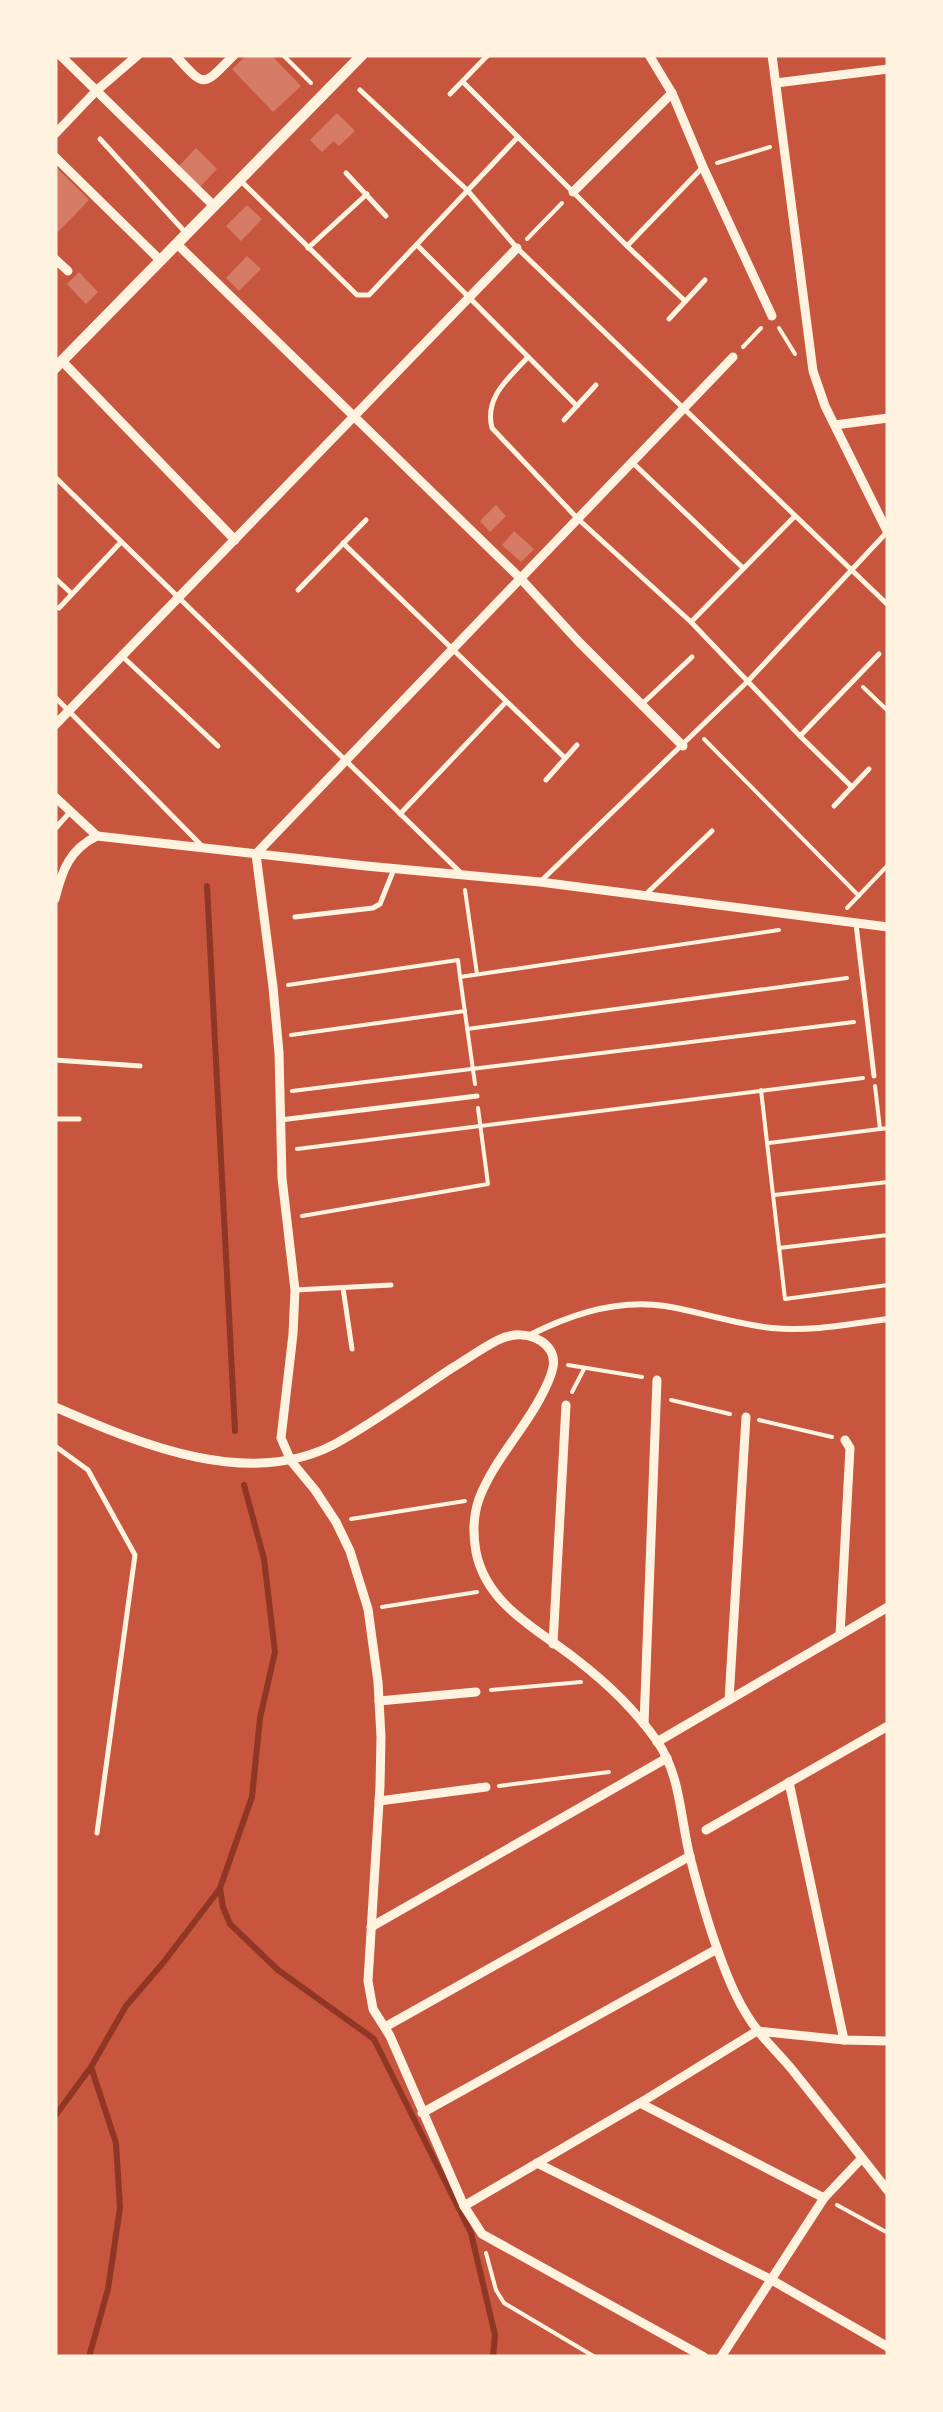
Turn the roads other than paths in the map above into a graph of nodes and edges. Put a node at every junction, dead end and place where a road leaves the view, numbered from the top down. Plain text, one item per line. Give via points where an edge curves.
1 (60, 55) edge
2 (138, 55) edge
3 (175, 55) edge
4 (234, 55) edge
5 (362, 55) edge
6 (488, 55) edge
7 (649, 55) edge
8 (772, 55) edge
9 (888, 69) edge
10 (463, 82) junction
11 (776, 83) junction
12 (360, 90) dead end
13 (96, 91) junction
14 (672, 93) junction
15 (450, 94) dead end
16 (55, 134) edge
17 (518, 137) junction
18 (100, 139) dead end
19 (55, 158) edge
20 (703, 166) junction
21 (346, 172) dead end
22 (240, 180) junction
23 (467, 190) junction
24 (572, 192) junction
25 (367, 194) junction
26 (214, 206) junction
27 (386, 216) dead end
28 (186, 234) junction
29 (177, 244) junction
30 (416, 244) junction
31 (626, 246) junction
32 (308, 248) junction
33 (517, 248) junction
34 (55, 259) edge
35 (160, 261) junction
36 (68, 271) dead end
37 (705, 280) dead end
38 (469, 298) junction
39 (685, 301) junction
40 (772, 316) road end
41 (669, 319) dead end
42 (528, 358) junction
43 (733, 358) dead end
44 (58, 365) edge
45 (596, 386) dead end
46 (577, 406) junction
47 (684, 409) junction
48 (354, 416) junction
49 (888, 418) edge
50 (564, 420) dead end
51 (835, 424) junction
52 (632, 462) junction
53 (55, 478) edge
54 (795, 516) junction
55 (366, 520) dead end
56 (578, 520) junction
57 (888, 532) edge
58 (235, 540) junction
59 (121, 542) junction
60 (343, 543) junction
61 (743, 568) junction
62 (850, 569) junction
63 (55, 578) edge
64 (520, 579) junction
65 (298, 590) dead end
66 (72, 594) junction
67 (178, 598) junction
68 (888, 605) edge
69 (59, 608) dead end
70 (690, 622) junction
71 (452, 650) junction
72 (879, 654) dead end
73 (122, 656) junction
74 (692, 657) dead end
75 (748, 681) junction
76 (55, 697) edge
77 (506, 702) junction
78 (642, 704) junction
79 (69, 711) junction
80 (55, 725) edge
81 (800, 736) junction
82 (577, 745) dead end
83 (218, 746) dead end
84 (683, 746) junction
85 (565, 758) junction
86 (346, 761) junction
87 (869, 769) dead end
88 (546, 780) dead end
89 (852, 787) junction
90 (55, 797) edge
91 (834, 806) dead end
92 (70, 812) junction
93 (400, 814) junction
94 (55, 828) edge
95 (712, 831) dead end
96 (97, 836) junction
97 (204, 848) junction
98 (256, 854) junction
99 (394, 869) junction
100 (464, 876) junction
101 (540, 882) junction
102 (643, 897) junction
103 (55, 898) edge
104 (295, 916) dead end
105 (856, 924) junction
106 (888, 928) edge
107 (55, 1060) edge
108 (140, 1066) dead end
109 (874, 1076) road end
110 (477, 1096) road end
111 (55, 1119) edge
112 (79, 1119) dead end
113 (280, 1120) junction
114 (391, 1285) dead end
115 (342, 1287) junction
116 (294, 1290) junction
117 (888, 1319) edge
118 (530, 1336) junction
119 (352, 1349) dead end
120 (657, 1380) road end
121 (566, 1405) road end
122 (55, 1406) edge
123 (746, 1418) dead end
124 (845, 1440) dead end
125 (55, 1446) edge
126 (291, 1461) junction
127 (888, 1606) edge
128 (840, 1635) junction
129 (554, 1644) junction
130 (476, 1692) road end
131 (730, 1700) junction
132 (379, 1701) junction
133 (644, 1724) junction
134 (888, 1726) edge
135 (658, 1742) junction
136 (667, 1758) junction
137 (789, 1782) junction
138 (486, 1787) road end
139 (379, 1801) junction
140 (706, 1830) dead end
141 (97, 1833) dead end
142 (690, 1856) junction
143 (371, 1927) junction
144 (717, 1949) junction
145 (385, 2028) junction
146 (757, 2031) junction
147 (844, 2040) junction
148 (888, 2042) edge
149 (640, 2102) junction
150 (422, 2113) junction
151 (862, 2158) junction
152 (537, 2163) junction
153 (888, 2191) edge
154 (824, 2198) junction
155 (464, 2206) junction
156 (770, 2279) junction
157 (888, 2348) edge
158 (704, 2357) edge
159 (722, 2357) edge

1 - 13 street
2 - 13 street
3 - 4 street via 203,81
5 - 22 street
6 - 10 lane
7 - 14 street
8 - 11 street
9 - 11 street
10 - 15 lane
10 - 17 lane
11 - 51 street via 813,371
12 - 23 lane
13 - 16 street
13 - 26 street
14 - 20 street
14 - 24 street
17 - 23 lane
17 - 24 lane
18 - 28 lane
19 - 35 street
20 - 31 lane
20 - 40 street
21 - 25 lane
22 - 26 street
22 - 32 lane
23 - 30 lane
23 - 33 lane
24 - 31 lane
25 - 27 lane
25 - 32 lane
26 - 28 street
28 - 29 street
29 - 35 street
29 - 48 street
30 - 32 lane via 363,297
30 - 38 lane
31 - 39 lane
33 - 38 street
33 - 47 lane
34 - 36 street
35 - 44 street
37 - 39 lane
38 - 42 lane
38 - 48 street
39 - 41 lane
42 - 46 lane
42 - 56 lane via 500,387 490,409 492,428
43 - 47 street
44 - 58 street
45 - 46 lane
46 - 50 lane
47 - 52 street
47 - 54 lane
48 - 58 street
48 - 64 street
49 - 51 street
51 - 57 street
52 - 56 street
52 - 61 lane
53 - 59 lane
54 - 61 lane
54 - 62 lane
55 - 60 lane
56 - 64 street
56 - 70 lane
57 - 62 lane
58 - 67 street
59 - 66 lane
59 - 67 lane
60 - 65 lane
60 - 71 lane
61 - 70 lane
62 - 68 lane
62 - 75 lane
63 - 66 lane
64 - 71 street
64 - 78 street
66 - 69 lane
67 - 73 street
67 - 86 lane
70 - 75 lane
71 - 77 lane
71 - 86 street
72 - 81 lane
73 - 79 street
73 - 83 lane
74 - 78 lane
75 - 81 lane
75 - 84 lane
76 - 79 lane
77 - 85 lane
77 - 93 lane
78 - 84 street
79 - 80 street
79 - 97 lane
81 - 89 lane
82 - 85 lane
84 - 101 lane
85 - 88 lane
86 - 93 lane
86 - 98 street
87 - 89 lane
89 - 91 lane
90 - 92 street
92 - 94 lane
92 - 96 street
93 - 100 lane
95 - 102 lane
96 - 97 street
96 - 103 street via 67,862
97 - 98 street
98 - 99 street
98 - 113 street via 278,1037
99 - 100 street
99 - 104 lane via 373,908
100 - 101 street
101 - 102 street
102 - 105 street
105 - 106 street
105 - 109 lane
107 - 108 lane
110 - 113 lane
111 - 112 lane
113 - 116 street
114 - 115 lane
115 - 116 lane
115 - 119 lane
116 - 126 street via 281,1426
117 - 118 street via 777,1329 635,1304 601,1308
118 - 126 street via 490,1343 342,1440
118 - 129 street via 550,1349 553,1362 544,1390 480,1498 476,1553 494,1590
120 - 133 street
121 - 129 street
122 - 126 street via 176,1452
123 - 131 street
124 - 128 street via 850,1448
125 - 141 lane via 88,1470 135,1555
126 - 132 street via 350,1551 368,1609
127 - 128 street
128 - 131 street
129 - 133 street
130 - 132 street
131 - 135 street
132 - 139 street
133 - 135 street
134 - 137 street
135 - 136 street
136 - 142 street
136 - 143 street
137 - 140 street
137 - 147 street
138 - 139 street
139 - 143 street
142 - 144 street
142 - 145 street
143 - 145 street via 368,1981
144 - 146 street
144 - 150 street
145 - 150 street
146 - 147 street
146 - 149 street
146 - 151 street
147 - 148 street
149 - 152 street
149 - 154 street
150 - 155 street
151 - 153 street
151 - 154 street
152 - 155 street
152 - 156 street
154 - 156 street
155 - 158 street via 482,2234
156 - 157 street
156 - 159 street

